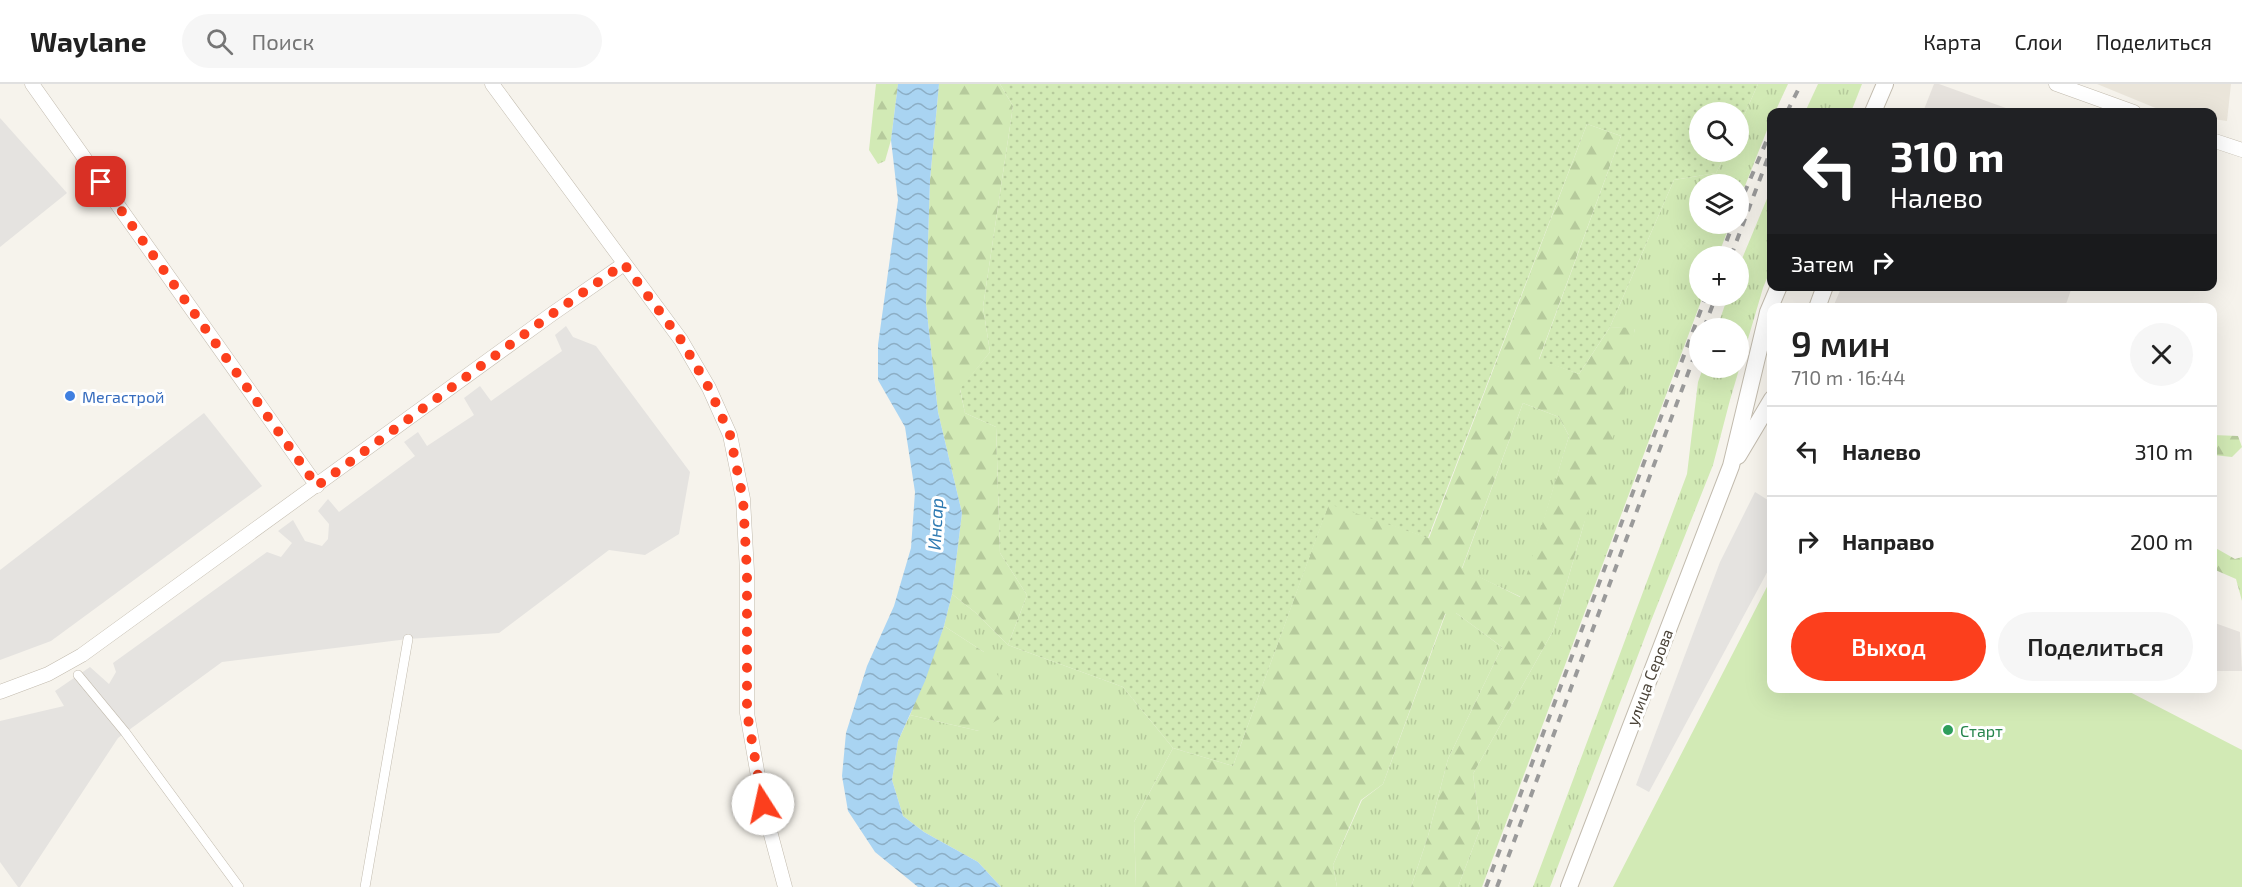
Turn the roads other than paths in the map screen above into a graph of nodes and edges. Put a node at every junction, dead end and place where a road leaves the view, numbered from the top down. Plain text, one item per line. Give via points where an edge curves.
1 (32, 84) edge
2 (492, 84) edge
3 (2056, 84) edge
4 (2123, 108) edge
5 (2217, 142) edge
6 (2242, 150) edge
7 (624, 264) junction
8 (1767, 316) edge
9 (1767, 407) edge
10 (1731, 466) junction
11 (317, 486) junction
12 (408, 639) dead end
13 (78, 675) dead end
14 (0, 692) edge
15 (239, 887) edge
16 (365, 887) edge
17 (784, 887) edge
18 (1569, 887) edge

1 - 11 street
2 - 7 street
3 - 4 street
5 - 6 street
7 - 11 street
7 - 17 street via 681,340 730,435 743,499 747,713 763,804
8 - 10 street, улица Серова
9 - 10 street, улица Серова
10 - 18 street, улица Серова
11 - 14 street via 82,655 48,674
12 - 16 street
13 - 15 street

